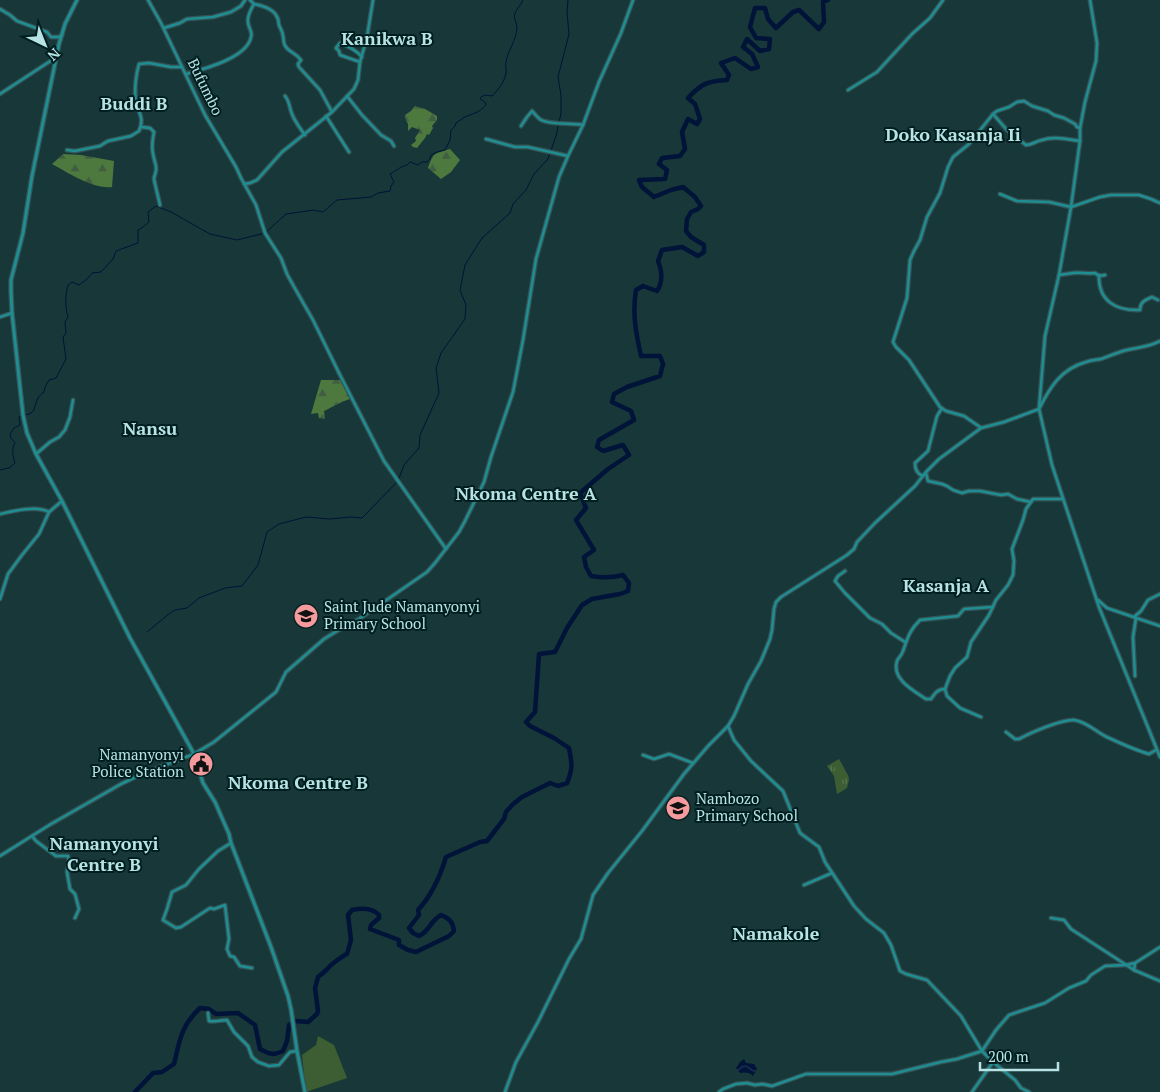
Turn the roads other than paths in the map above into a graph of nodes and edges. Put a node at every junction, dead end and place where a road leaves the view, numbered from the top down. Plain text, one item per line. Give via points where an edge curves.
1 (77, 0) edge
2 (148, 0) edge
3 (245, 0) edge
4 (250, 0) edge
5 (374, 0) edge
6 (633, 0) edge
7 (943, 0) edge
8 (1090, 0) edge
9 (254, 4) junction
10 (0, 9) edge
11 (164, 28) junction
12 (63, 34) junction
13 (362, 57) junction
14 (56, 58) junction
15 (360, 62) junction
16 (182, 67) junction
17 (186, 74) junction
18 (848, 90) dead end
19 (0, 94) edge
20 (284, 96) dead end
21 (347, 96) junction
22 (332, 112) junction
23 (993, 114) junction
24 (326, 116) junction
25 (583, 125) junction
26 (521, 126) dead end
27 (141, 127) junction
28 (1080, 128) junction
29 (305, 135) junction
30 (486, 139) dead end
31 (1080, 141) junction
32 (394, 146) dead end
33 (68, 150) dead end
34 (349, 152) dead end
35 (568, 156) junction
36 (244, 184) junction
37 (1000, 194) dead end
38 (1160, 203) edge
39 (160, 205) dead end
40 (1071, 207) junction
41 (1059, 275) junction
42 (1099, 275) junction
43 (1105, 275) dead end
44 (1158, 300) dead end
45 (12, 313) junction
46 (0, 317) edge
47 (1160, 341) edge
48 (73, 400) dead end
49 (942, 408) junction
50 (1039, 409) junction
51 (981, 428) junction
52 (36, 454) junction
53 (926, 472) junction
54 (923, 476) junction
55 (1063, 499) junction
56 (62, 501) junction
57 (1031, 502) junction
58 (49, 512) junction
59 (0, 514) edge
60 (446, 549) junction
61 (845, 571) dead end
62 (1160, 594) edge
63 (0, 599) edge
64 (1096, 599) junction
65 (992, 607) junction
66 (1135, 618) junction
67 (1160, 626) edge
68 (905, 642) junction
69 (1135, 676) dead end
70 (945, 689) junction
71 (981, 717) dead end
72 (728, 726) junction
73 (1006, 732) dead end
74 (1156, 750) junction
75 (194, 754) junction
76 (643, 755) dead end
77 (1160, 757) edge
78 (693, 763) junction
79 (32, 836) junction
80 (231, 843) junction
81 (0, 856) edge
82 (832, 873) junction
83 (804, 885) dead end
84 (75, 918) dead end
85 (1051, 918) dead end
86 (1160, 947) edge
87 (1134, 963) junction
88 (1126, 965) junction
89 (252, 968) dead end
90 (1134, 970) junction
91 (1160, 981) edge
92 (208, 1013) dead end
93 (297, 1050) junction
94 (982, 1051) junction
95 (993, 1062) junction
96 (305, 1092) edge
97 (505, 1092) edge
98 (719, 1092) edge
99 (972, 1092) edge
100 (1029, 1092) edge

1 - 12 street
2 - 11 street, Bufumbo
3 - 11 street via 231,12 187,19
4 - 9 street
5 - 13 street
6 - 25 street
7 - 18 street via 930,18 877,72
8 - 28 street via 1097,56
9 - 17 street via 248,23 251,40 242,51 220,63
9 - 22 street via 263,5 277,15 286,47 299,57 299,67 320,90
10 - 12 street via 17,21 52,37
11 - 16 street, Bufumbo
12 - 14 street
13 - 15 street
13 - 15 street via 340,43 336,48 340,55
14 - 19 street
14 - 45 street via 11,280
15 - 21 street via 356,86
16 - 17 street, Bufumbo
16 - 27 street via 139,64 135,97 142,116
17 - 36 street, Bufumbo
20 - 29 street via 297,126
21 - 22 street
21 - 32 street
22 - 24 street
23 - 28 street via 1024,101
23 - 31 street via 1026,145 1050,138
23 - 49 street via 965,148 953,157 948,167 910,260 907,298 893,342
24 - 29 street
24 - 34 street
25 - 26 street via 541,120 532,111
25 - 35 street
27 - 33 street via 136,134 100,146
27 - 39 street via 154,132 152,156
28 - 31 street
29 - 36 street via 282,152 257,180
30 - 35 street
31 - 40 street
35 - 60 street via 536,259 516,379 507,412 484,482 465,521
36 - 60 street, Bufumbo via 265,233 282,258 292,285 384,460
37 - 40 street via 1017,201 1049,202
38 - 40 street via 1139,195 1111,195
40 - 41 street
41 - 42 street via 1074,272
41 - 50 street via 1045,336
42 - 43 street
42 - 44 street via 1100,288 1109,304 1140,310 1144,300 1152,297
45 - 46 street
45 - 52 street via 23,415
47 - 50 street via 1085,362 1068,370 1048,390
48 - 52 street via 65,430
49 - 51 street via 964,416
49 - 54 street via 928,451 915,463 918,473
50 - 51 street
50 - 55 street
51 - 53 street
52 - 56 street
53 - 54 street
53 - 57 street via 928,481 962,493 1008,494
54 - 72 street via 847,555 776,602 770,639
55 - 57 street via 1033,499
55 - 64 street
56 - 58 street
56 - 75 street via 130,638
57 - 65 street via 1012,549 1013,575
58 - 59 street via 35,509
58 - 63 street via 39,534 8,574
60 - 75 street via 432,568 416,581 318,644 286,672 276,692
61 - 68 street via 835,581 845,594 870,618
62 - 66 street via 1148,600
64 - 66 street via 1107,608
64 - 74 street
65 - 68 street via 964,609 958,616 920,620
65 - 70 street via 971,642 967,657 955,668
66 - 67 street
66 - 69 street
68 - 70 street via 896,671 906,686 926,700
70 - 71 street via 947,696 960,708
72 - 78 street
72 - 82 street via 734,740 783,791 800,833 819,847
73 - 74 street via 1019,740 1058,723 1074,720 1132,748 1149,754
74 - 77 street
75 - 79 street via 121,784
75 - 80 street via 203,784 215,802
76 - 78 street via 654,759 669,754
78 - 97 street via 593,895 581,939 516,1062
79 - 81 street
79 - 84 street via 56,856 68,856 70,889 75,894 79,909
80 - 89 street via 213,856 186,884 172,892 163,920 176,928 181,927 210,908 225,905 230,956 240,966
80 - 93 street via 288,996
82 - 83 street
82 - 94 street via 855,909 884,933 900,971 927,980 961,1016
85 - 88 street via 1064,920 1071,929
86 - 87 street
87 - 88 street
87 - 90 street
88 - 90 street
88 - 94 street via 1105,966 1086,981 1045,1003 1009,1015
90 - 91 street
92 - 93 street via 209,1021 227,1020 258,1062 279,1065 290,1052
93 - 96 street
94 - 95 street
94 - 98 street via 892,1074 806,1074 772,1086 736,1084
95 - 99 street
95 - 100 street via 1020,1088

